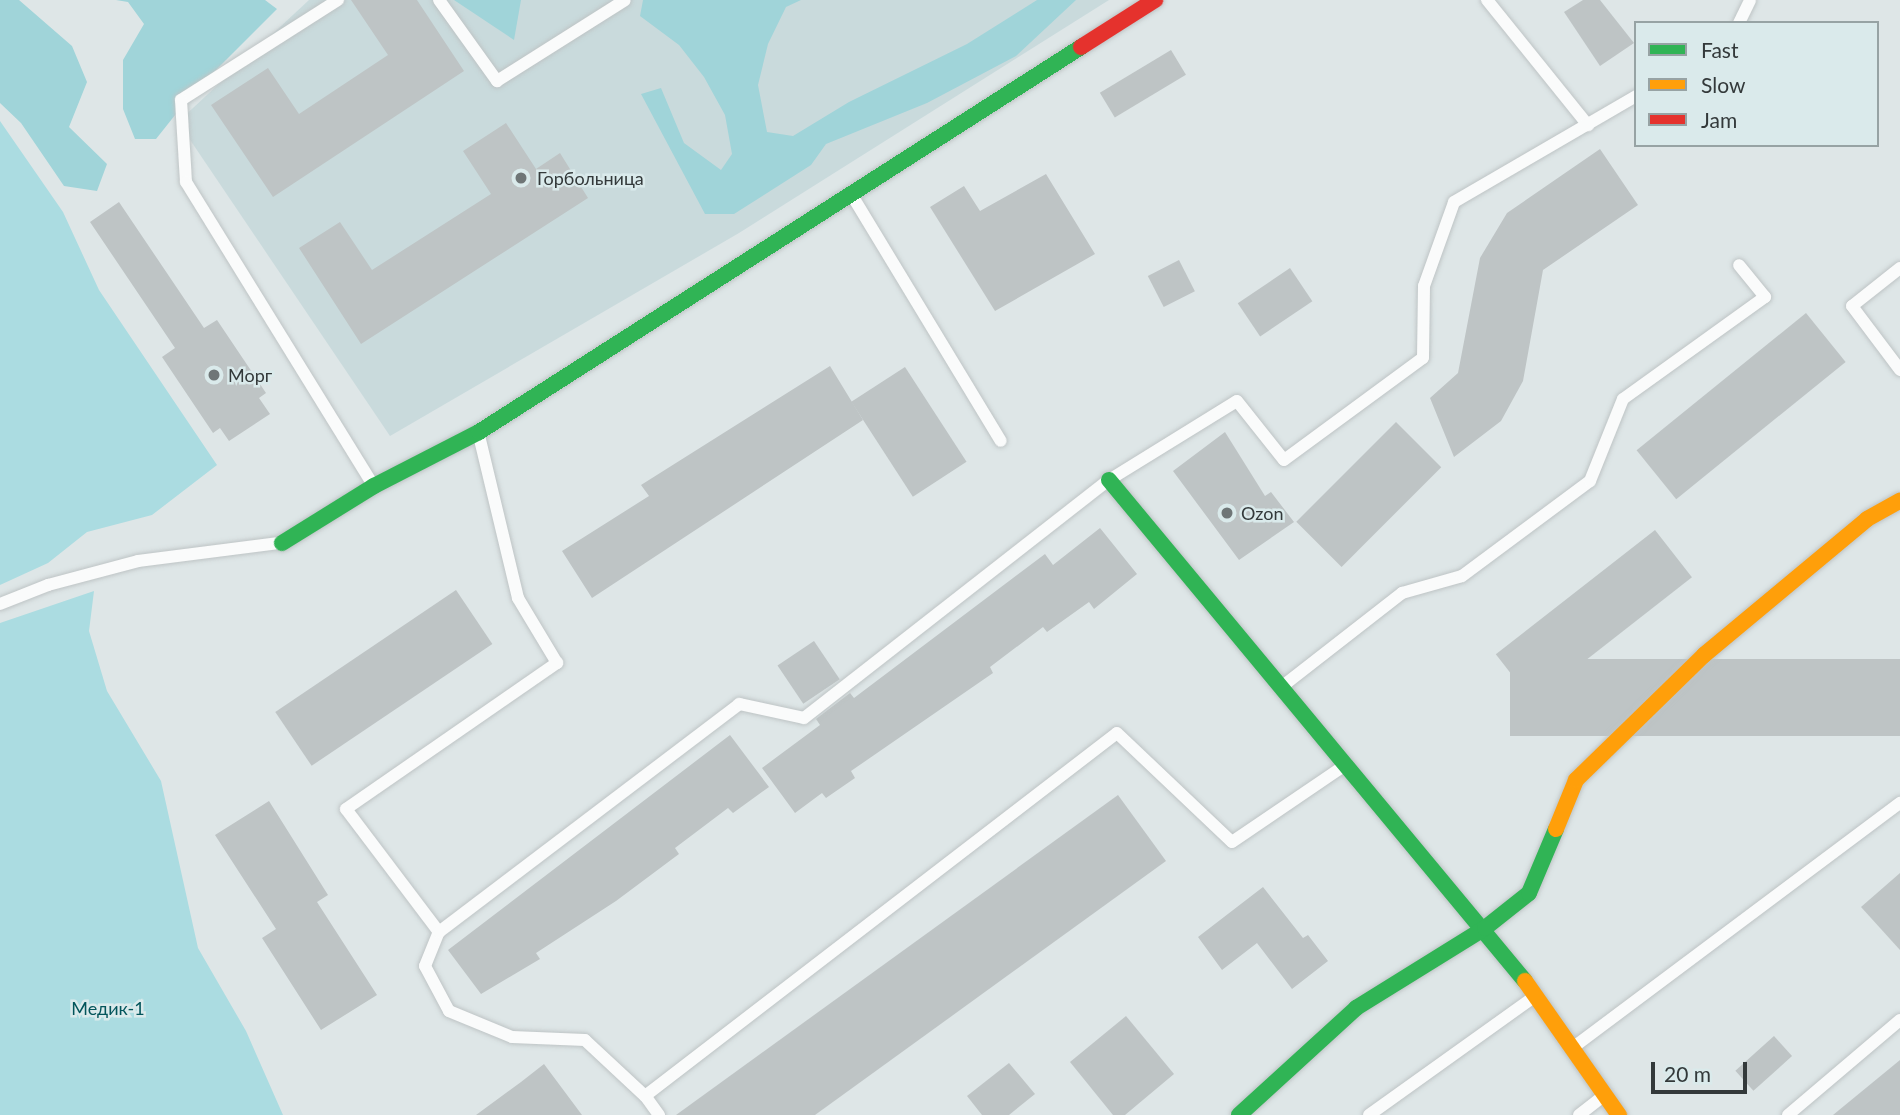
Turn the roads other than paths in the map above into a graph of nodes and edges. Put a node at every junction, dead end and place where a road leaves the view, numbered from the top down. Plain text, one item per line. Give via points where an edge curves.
1 (338, 0) edge
2 (439, 0) edge
3 (625, 0) edge
4 (1155, 0) edge
5 (1487, 0) edge
6 (1750, 0) edge
7 (1740, 21) edge
8 (1634, 97) edge
9 (1588, 125) junction
10 (851, 194) junction
11 (1739, 265) dead end
12 (1900, 268) edge
13 (1900, 370) edge
14 (479, 432) junction
15 (1001, 441) dead end
16 (1109, 480) junction
17 (374, 486) junction
18 (1900, 500) edge
19 (282, 543) joint
20 (0, 604) edge
21 (1282, 686) junction
22 (1347, 764) junction
23 (1900, 803) edge
24 (1485, 928) junction
25 (439, 932) junction
26 (1537, 995) junction
27 (1900, 1020) edge
28 (1575, 1046) junction
29 (1605, 1095) junction
30 (645, 1096) junction
31 (659, 1115) edge
32 (1239, 1115) edge
33 (1369, 1115) edge
34 (1579, 1115) edge
35 (1619, 1115) edge
36 (1788, 1115) edge

1 - 17 lane via 181,100 186,182
2 - 3 lane via 497,81
4 - 10 street
5 - 9 lane
6 - 7 lane
8 - 9 lane
9 - 16 lane via 1454,202 1424,286 1423,358 1284,460 1237,401
10 - 14 street
10 - 15 lane
11 - 21 lane via 1765,297 1623,399 1590,481 1462,576 1402,593
12 - 13 lane via 1852,306
14 - 17 street
14 - 25 lane via 518,598 557,663 346,809
16 - 21 street
16 - 25 lane via 804,718 739,704
17 - 19 street
18 - 24 street via 1867,519 1704,654 1576,779 1529,893
19 - 20 lane via 138,561 48,585
21 - 22 street
22 - 24 street
22 - 30 lane via 1232,842 1117,733
23 - 28 lane
24 - 26 street
24 - 32 street via 1356,1008
25 - 30 lane via 425,966 449,1011 512,1037 585,1040
26 - 28 street
26 - 33 lane
27 - 36 lane
28 - 29 street
29 - 34 lane
29 - 35 street
30 - 31 lane

